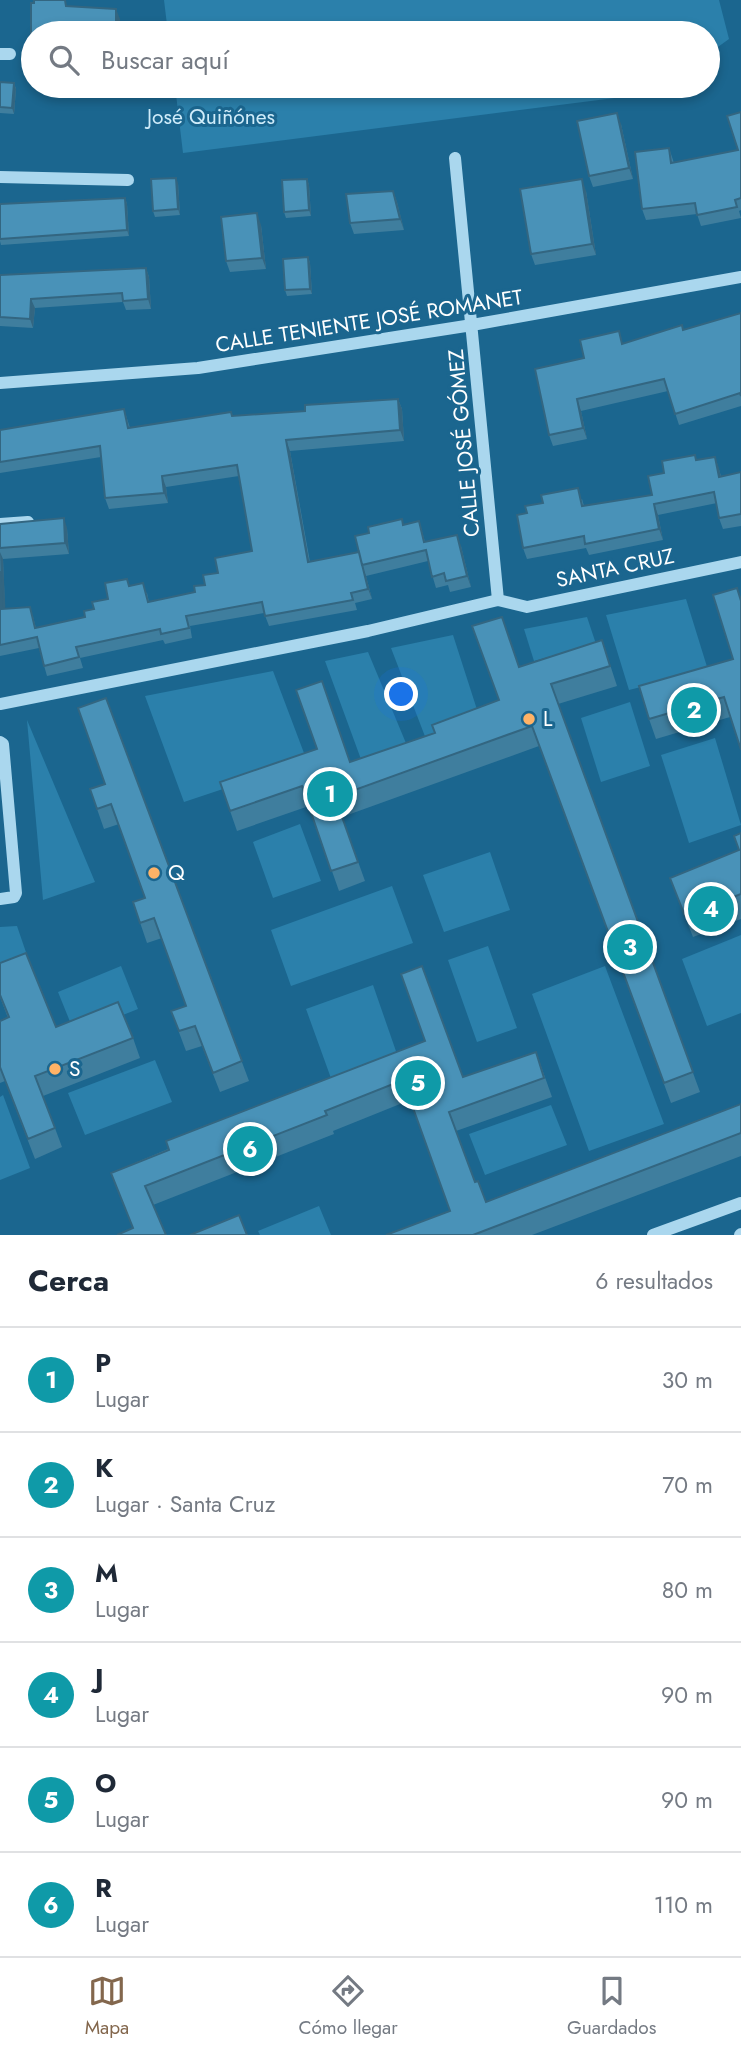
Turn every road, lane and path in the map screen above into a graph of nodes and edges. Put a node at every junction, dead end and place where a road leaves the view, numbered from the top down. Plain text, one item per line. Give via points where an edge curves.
1 (455, 158) dead end
2 (0, 177) edge
3 (128, 180) dead end
4 (741, 277) edge
5 (472, 325) junction
6 (0, 383) edge
7 (48, 521) edge
8 (0, 524) edge
9 (741, 562) edge
10 (498, 600) junction
11 (0, 704) edge
12 (0, 742) edge
13 (0, 898) edge
14 (741, 1203) edge
15 (653, 1235) edge

1 - 5 street, CALLE JOSÉ GÓMEZ
2 - 3 street
4 - 5 street, CALLE TENIENTE JOSÉ ROMANET
5 - 6 street, CALLE TENIENTE JOSÉ ROMANET via 198,368
5 - 10 street, CALLE JOSÉ GÓMEZ
7 - 8 street
9 - 10 street, SANTA CRUZ via 527,607
10 - 11 street via 368,631
12 - 13 street via 16,893
14 - 15 street

